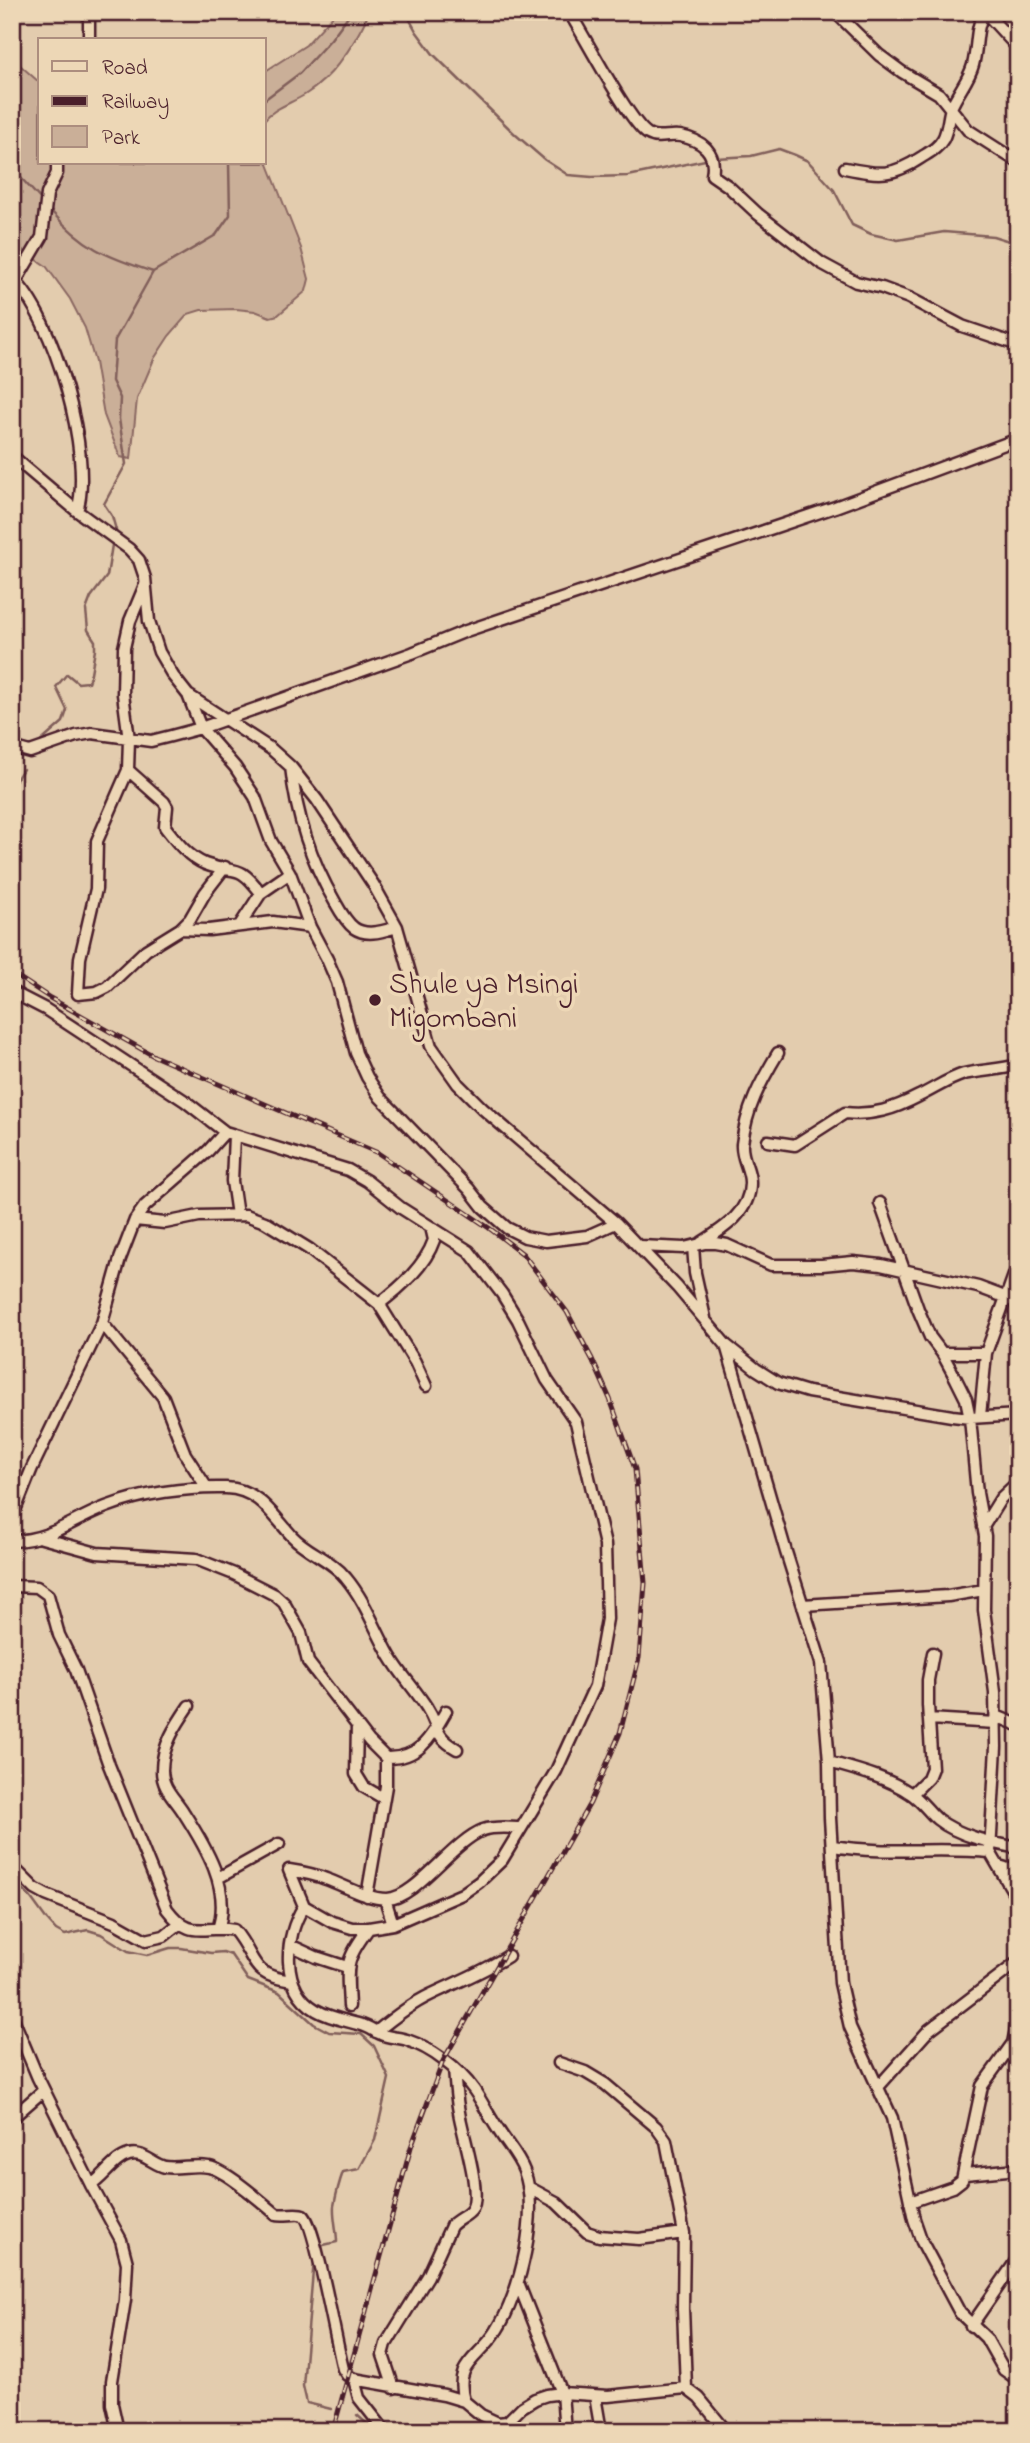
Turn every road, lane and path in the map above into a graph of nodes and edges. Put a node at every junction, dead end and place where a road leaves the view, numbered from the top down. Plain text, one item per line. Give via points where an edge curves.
1 (89, 12) edge
2 (569, 12) edge
3 (835, 12) edge
4 (985, 12) edge
5 (89, 38) edge
6 (1018, 48) edge
7 (951, 109) junction
8 (1018, 162) edge
9 (57, 164) edge
10 (845, 168) dead end
11 (14, 279) edge
12 (1018, 345) edge
13 (1018, 439) edge
14 (12, 456) edge
15 (77, 511) junction
16 (146, 583) junction
17 (188, 695) junction
18 (225, 719) junction
19 (201, 729) junction
20 (129, 739) junction
21 (12, 747) edge
22 (291, 767) junction
23 (128, 770) junction
24 (225, 867) junction
25 (290, 873) junction
26 (261, 893) junction
27 (240, 925) junction
28 (397, 927) junction
29 (310, 928) junction
30 (180, 929) junction
31 (12, 992) edge
32 (778, 1054) dead end
33 (1018, 1065) edge
34 (229, 1134) junction
35 (768, 1142) dead end
36 (880, 1203) dead end
37 (237, 1214) junction
38 (135, 1220) junction
39 (616, 1223) junction
40 (430, 1227) junction
41 (696, 1245) junction
42 (640, 1246) junction
43 (1018, 1264) edge
44 (905, 1270) junction
45 (1005, 1297) junction
46 (1018, 1302) edge
47 (379, 1304) junction
48 (706, 1321) junction
49 (102, 1323) junction
50 (726, 1345) junction
51 (942, 1353) junction
52 (986, 1353) junction
53 (426, 1386) dead end
54 (1018, 1415) edge
55 (975, 1417) junction
56 (1018, 1482) edge
57 (207, 1488) junction
58 (12, 1518) edge
59 (983, 1527) junction
60 (41, 1537) junction
61 (12, 1541) edge
62 (12, 1586) edge
63 (984, 1590) junction
64 (803, 1605) junction
65 (933, 1653) dead end
66 (189, 1706) dead end
67 (446, 1711) dead end
68 (929, 1718) junction
69 (996, 1719) junction
70 (357, 1725) junction
71 (1018, 1725) edge
72 (436, 1728) junction
73 (457, 1749) dead end
74 (386, 1758) junction
75 (830, 1762) junction
76 (912, 1794) junction
77 (383, 1798) junction
78 (521, 1828) junction
79 (279, 1844) dead end
80 (833, 1846) junction
81 (991, 1847) junction
82 (1018, 1848) edge
83 (12, 1866) edge
84 (999, 1866) junction
85 (1018, 1871) edge
86 (218, 1878) junction
87 (367, 1896) junction
88 (385, 1899) junction
89 (1018, 1900) edge
90 (304, 1906) junction
91 (179, 1924) junction
92 (393, 1924) junction
93 (369, 1928) junction
94 (218, 1929) junction
95 (289, 1945) junction
96 (508, 1956) dead end
97 (1018, 1962) edge
98 (347, 1967) junction
99 (292, 1981) junction
100 (349, 2006) dead end
101 (12, 2016) edge
102 (1018, 2019) edge
103 (376, 2032) junction
104 (559, 2063) dead end
105 (454, 2069) junction
106 (879, 2086) junction
107 (44, 2090) junction
108 (12, 2118) edge
109 (1018, 2169) edge
110 (965, 2174) junction
111 (91, 2185) junction
112 (528, 2187) junction
113 (910, 2202) junction
114 (684, 2233) junction
115 (1018, 2258) edge
116 (519, 2285) junction
117 (971, 2326) junction
118 (354, 2379) junction
119 (1018, 2380) edge
120 (394, 2388) junction
121 (686, 2388) junction
122 (562, 2393) junction
123 (595, 2396) junction
124 (464, 2401) junction
125 (506, 2426) edge
126 (118, 2431) edge
127 (385, 2431) edge
128 (565, 2431) edge
129 (601, 2431) edge
130 (726, 2431) edge

1 - 5 street
2 - 12 street via 627,110 647,134 678,135 704,145 713,158 712,175 805,251 856,282 909,298 962,326
3 - 7 street via 879,55 931,88
4 - 6 street
4 - 7 street via 977,25 972,69
7 - 8 street via 968,130
7 - 10 street via 944,138 906,168 880,175
9 - 11 street via 47,194 42,237
11 - 15 street via 45,330 64,375 82,485
13 - 18 street
14 - 15 street
15 - 16 street via 129,549 139,560
16 - 17 street via 149,621 159,652
16 - 20 street via 124,648 123,694
17 - 18 street
17 - 19 street
18 - 19 street
18 - 22 street
19 - 20 street via 151,741
19 - 25 street via 256,797 271,841
20 - 21 street via 92,733 30,752
20 - 23 street
22 - 28 street via 343,838
22 - 28 street via 313,860 344,918 365,933
23 - 24 street via 164,802 165,827 191,857
23 - 30 street via 97,841 96,890 80,958 78,993 107,987 146,950
24 - 26 street via 248,876
24 - 30 street
25 - 26 street
25 - 29 street
26 - 27 street
27 - 29 street via 273,922
27 - 30 street
28 - 39 street via 432,1045 458,1084
29 - 39 street via 337,982 356,1054 367,1077 402,1122 495,1219 525,1237 546,1241 587,1236
31 - 34 street via 45,1009
32 - 41 street via 748,1112 742,1149 750,1182 748,1195 733,1222
33 - 35 street via 964,1074 887,1110 845,1113 795,1145
34 - 37 street
34 - 38 street via 145,1206
34 - 40 street via 348,1170
36 - 44 street
37 - 38 street via 165,1223
37 - 47 street via 254,1216 309,1248
38 - 49 street
39 - 42 street
40 - 47 street via 434,1240 428,1253 407,1280
40 - 78 street via 469,1251 488,1273 518,1320 547,1380 573,1415 605,1545 607,1619 595,1686 556,1771
41 - 42 street
41 - 44 street via 727,1245 771,1265 853,1262
41 - 48 street via 695,1273
42 - 48 street
43 - 45 street
44 - 45 street
44 - 51 street via 930,1337
45 - 46 street
45 - 52 street
47 - 53 street
48 - 50 street
49 - 57 street via 163,1397 185,1454
49 - 58 street
50 - 55 street via 778,1383 808,1392
50 - 64 street
51 - 52 street
51 - 55 street
52 - 55 street
54 - 55 street
55 - 59 street via 977,1493
56 - 59 street via 1001,1498
57 - 60 street via 129,1499
57 - 72 street via 250,1493 298,1542 339,1570 369,1611 389,1653 427,1707
59 - 63 street
60 - 61 street
60 - 70 street via 97,1553 196,1559 275,1595 301,1633 308,1662
62 - 91 street via 37,1587 48,1595 109,1765 167,1909
63 - 64 street
63 - 69 street
64 - 75 street via 821,1662
65 - 68 street
66 - 86 street via 166,1746 163,1782
67 - 72 street
68 - 69 street
68 - 76 street via 932,1769
69 - 71 street
69 - 81 street
70 - 74 street
70 - 77 street via 356,1774 363,1787
72 - 73 street via 444,1741
72 - 74 street via 408,1756
74 - 77 street
75 - 76 street
75 - 80 street
76 - 81 street via 939,1820
77 - 87 street
78 - 88 street via 481,1831 449,1852 403,1895
78 - 92 street via 502,1860 479,1882
79 - 86 street
80 - 81 street via 878,1852
80 - 106 street via 840,1983 850,2027
81 - 82 street
81 - 84 street
83 - 91 street via 35,1889 146,1940 164,1936
84 - 85 street
84 - 89 street
86 - 94 street via 223,1909
87 - 88 street
87 - 90 street via 289,1870
88 - 92 street
90 - 93 street via 332,1922
90 - 95 street via 292,1927
91 - 94 street via 200,1931
92 - 93 street
93 - 98 street via 352,1951
94 - 99 street via 234,1930 267,1976
95 - 98 street
95 - 99 street
96 - 103 street via 429,1996
97 - 106 street via 929,2030
98 - 100 street
99 - 103 street via 313,2008
101 - 107 street
102 - 110 street via 1013,2043 982,2085
103 - 105 street via 413,2042
104 - 114 street via 605,2084 656,2127 666,2141
105 - 112 street via 470,2084 517,2158
105 - 120 street via 472,2172 473,2206 451,2226 428,2276 386,2344 383,2356
106 - 113 street via 892,2118
107 - 108 street
107 - 111 street
109 - 110 street
110 - 113 street via 953,2187
111 - 118 street via 123,2157 142,2155 165,2167 211,2167 276,2214 303,2215 316,2246 343,2369
111 - 126 street via 121,2240 127,2263 111,2381
112 - 114 street via 556,2202 587,2232 599,2236 639,2239
112 - 116 street via 530,2204
113 - 117 street via 922,2242
114 - 121 street
115 - 117 street
116 - 122 street
116 - 124 street via 497,2330 461,2374
117 - 119 street via 986,2338 1004,2370
118 - 120 street
118 - 127 street via 359,2398
120 - 124 street
121 - 123 street
121 - 130 street
122 - 123 street
122 - 125 street via 535,2399 513,2414
122 - 128 street
123 - 129 street
124 - 125 street

